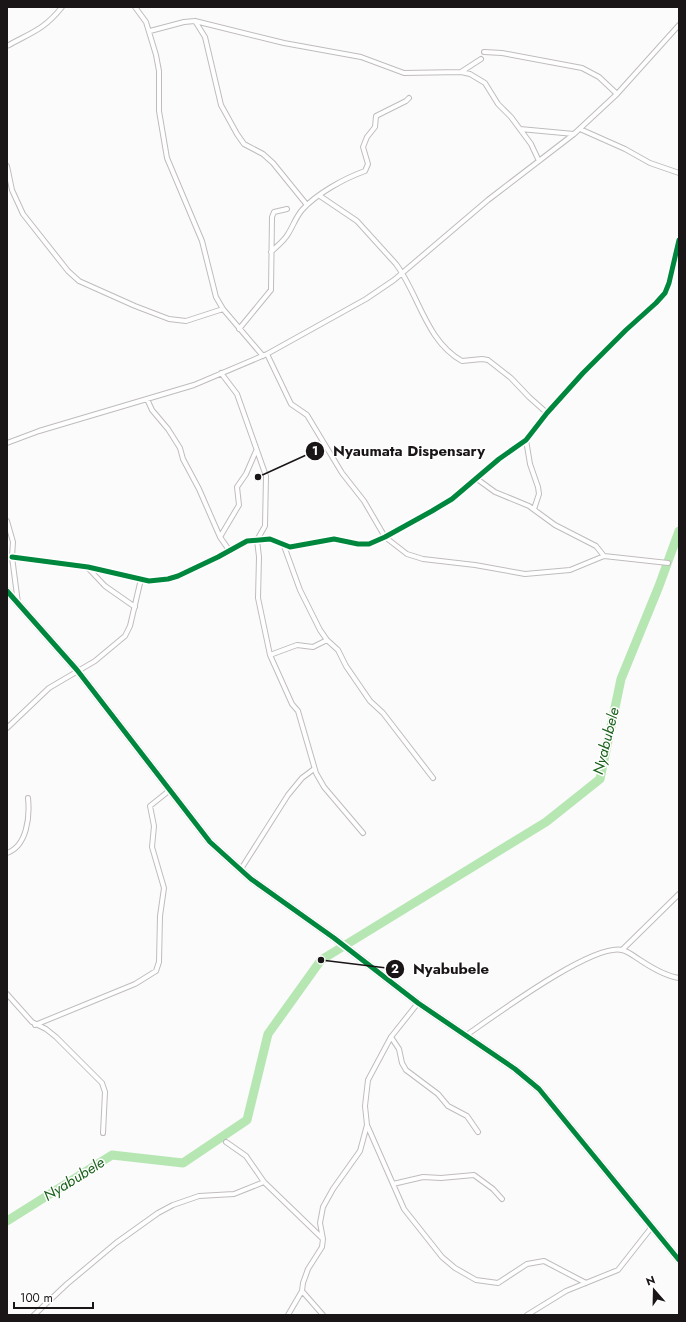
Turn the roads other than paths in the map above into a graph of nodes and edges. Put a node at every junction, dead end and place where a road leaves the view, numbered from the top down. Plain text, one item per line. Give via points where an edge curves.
1 (62, 7) edge
2 (135, 7) edge
3 (195, 21) junction
4 (679, 24) edge
5 (150, 31) junction
6 (7, 46) edge
7 (484, 52) dead end
8 (481, 59) dead end
9 (461, 72) junction
10 (618, 94) junction
11 (409, 98) dead end
12 (520, 129) junction
13 (580, 129) junction
14 (574, 134) junction
15 (539, 161) junction
16 (7, 166) edge
17 (679, 174) edge
18 (320, 196) junction
19 (307, 205) junction
20 (286, 208) dead end
21 (679, 240) edge
22 (271, 252) junction
23 (402, 272) junction
24 (223, 309) junction
25 (239, 329) junction
26 (265, 355) junction
27 (221, 373) junction
28 (146, 399) junction
29 (547, 413) junction
30 (526, 440) junction
31 (7, 443) edge
32 (256, 451) junction
33 (477, 478) junction
34 (534, 509) junction
35 (7, 521) edge
36 (220, 537) junction
37 (385, 537) junction
38 (257, 540) junction
39 (284, 546) junction
40 (229, 550) junction
41 (12, 556) junction
42 (604, 556) junction
43 (668, 563) dead end
44 (88, 567) junction
45 (141, 579) junction
46 (7, 591) edge
47 (18, 603) junction
48 (135, 607) junction
49 (327, 640) junction
50 (270, 655) junction
51 (77, 670) junction
52 (7, 728) edge
53 (314, 769) junction
54 (433, 778) dead end
55 (170, 790) junction
56 (28, 798) dead end
57 (363, 833) dead end
58 (7, 853) edge
59 (241, 869) junction
60 (679, 894) edge
61 (622, 950) junction
62 (679, 978) edge
63 (7, 994) edge
64 (418, 1003) junction
65 (35, 1025) junction
66 (464, 1036) junction
67 (391, 1037) junction
68 (367, 1125) junction
69 (478, 1132) dead end
70 (103, 1133) dead end
71 (226, 1142) dead end
72 (264, 1182) junction
73 (393, 1184) junction
74 (502, 1199) dead end
75 (651, 1228) junction
76 (323, 1239) junction
77 (679, 1260) edge
78 (586, 1283) junction
79 (302, 1291) junction
80 (34, 1315) edge
81 (288, 1315) edge
82 (322, 1315) edge
83 (527, 1315) edge

1 - 6 street via 39,30
2 - 5 street
3 - 5 street
3 - 9 street via 278,42 361,57 404,73
3 - 19 street via 205,37 222,105 237,134 247,146 263,154 273,163
4 - 10 street
5 - 24 street via 158,66 159,111 167,158 202,241 216,297
7 - 10 street via 582,68 599,77
8 - 9 street
9 - 12 street via 470,74 485,84 498,104
10 - 13 street
11 - 18 street via 376,116 375,127 363,147 368,164 365,171 347,178
12 - 14 street
12 - 15 street via 535,150
13 - 14 street
13 - 17 street via 664,170
14 - 15 street
15 - 23 street
16 - 24 street via 12,190 23,214 68,271 79,281 169,319 186,320
18 - 19 street
18 - 23 street via 358,221
19 - 22 street via 300,212 287,236
20 - 22 street via 274,212 272,217
21 - 29 street via 669,283 661,298 621,335
22 - 25 street via 271,290
23 - 26 street via 366,299
23 - 29 street via 420,310 442,344 462,361 488,360
24 - 25 street
25 - 26 street
26 - 27 street
26 - 37 street via 289,401 307,415
27 - 28 street via 194,385
27 - 32 street via 237,394
28 - 31 street
28 - 36 street via 180,448
29 - 30 street
30 - 33 street
30 - 34 street via 530,464 538,487
32 - 36 street via 237,487 240,505
32 - 38 street via 267,484 265,526
33 - 34 street via 495,492
33 - 37 street via 432,512
34 - 42 street via 552,523 598,547
35 - 41 street via 13,542
36 - 40 street
37 - 39 street via 369,544 334,539
37 - 42 street via 402,551 413,556 525,574 570,570
38 - 39 street via 270,539
38 - 40 street via 243,542
38 - 50 street via 260,557 258,598
39 - 49 street via 305,600
40 - 45 street via 168,579
41 - 44 street
41 - 47 street
42 - 43 street
44 - 45 street
44 - 48 street via 104,586
45 - 48 street
46 - 47 street
47 - 51 street
48 - 51 street via 125,636 103,655
49 - 50 street via 313,647 297,645
49 - 54 street via 338,650 370,701 383,713
50 - 53 street via 292,704 298,711
51 - 52 street via 40,695
51 - 55 street
53 - 57 street via 324,787
53 - 59 street via 302,778 288,795
55 - 59 street via 210,842
55 - 65 street via 150,806 154,826 152,847 164,888 160,908 159,962 156,971 135,984
56 - 58 street via 28,823 17,847
59 - 64 street
60 - 61 street
61 - 62 street via 661,972
61 - 66 street via 599,953 574,966 543,983
63 - 65 street
64 - 66 street
64 - 67 street
65 - 70 street via 56,1037 102,1084 105,1092
66 - 75 street via 515,1069 539,1089
67 - 68 street via 368,1080 364,1106
67 - 69 street via 399,1049 406,1070 438,1094 448,1106 467,1116
68 - 73 street
68 - 76 street via 360,1151 323,1207 320,1223
71 - 72 street via 246,1156
72 - 76 street
72 - 80 street via 234,1194 199,1196 158,1213 116,1243
73 - 74 street via 423,1177 474,1175
73 - 78 street via 404,1209 442,1257 476,1280 498,1283 527,1264 544,1261
75 - 77 street
75 - 78 street via 618,1270
76 - 79 street via 322,1248 305,1275
78 - 83 street via 566,1291
79 - 81 street
79 - 82 street

